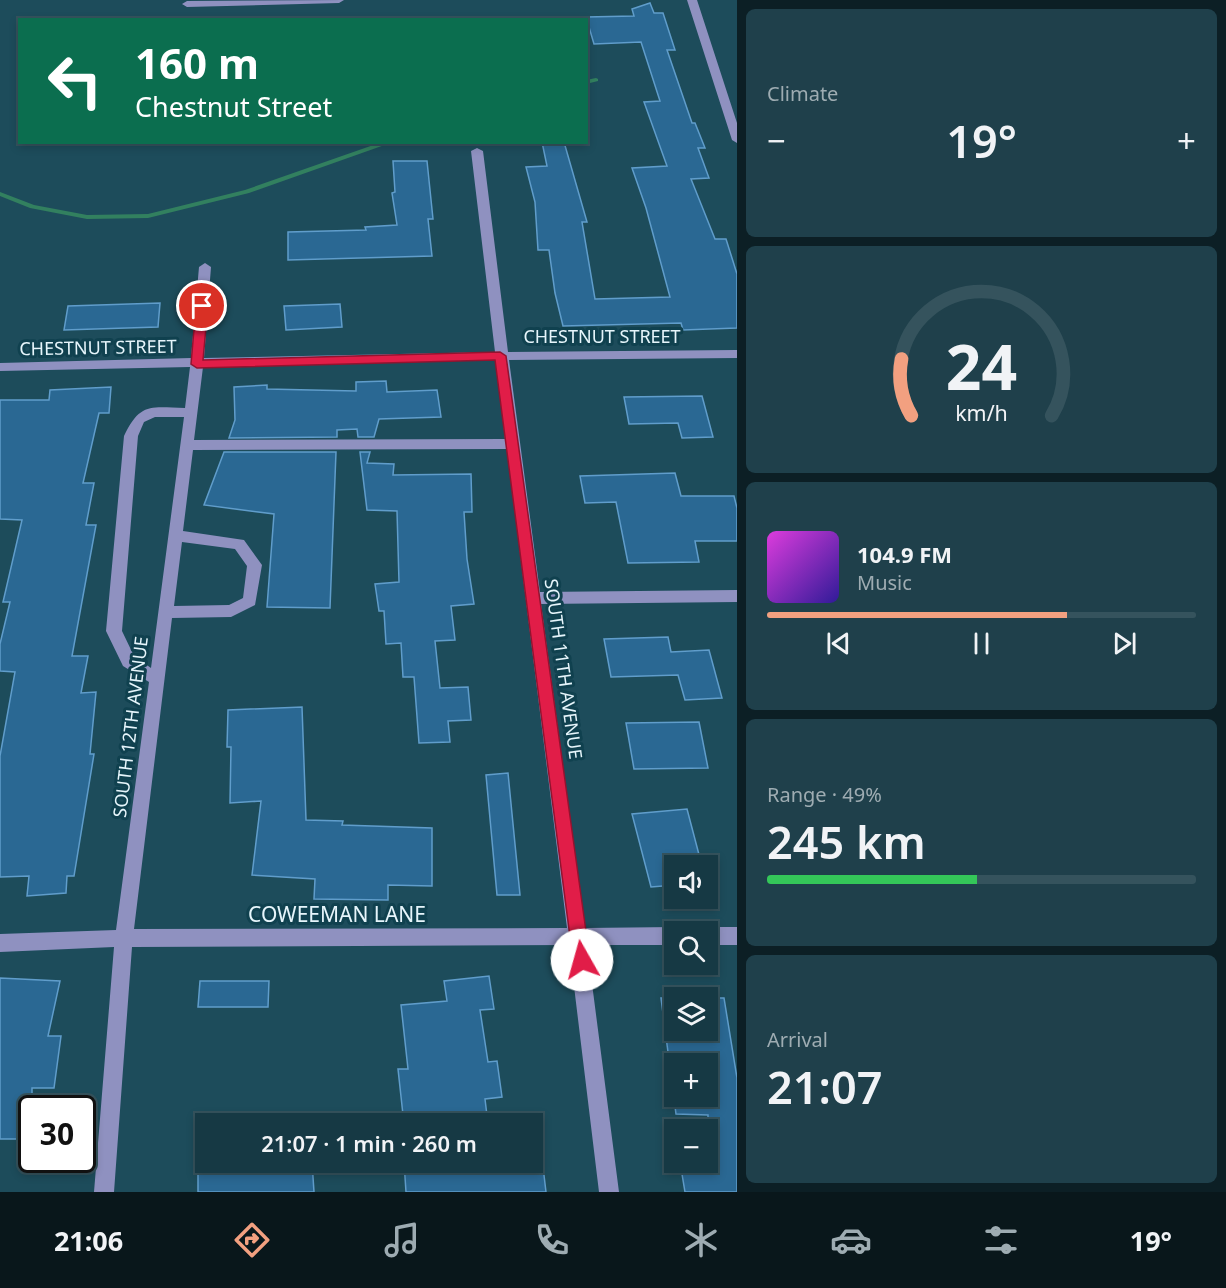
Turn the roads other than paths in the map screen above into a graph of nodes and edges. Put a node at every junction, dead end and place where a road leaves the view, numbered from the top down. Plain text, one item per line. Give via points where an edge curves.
1 (339, 0) edge
2 (692, 0) edge
3 (187, 4) dead end
4 (737, 140) edge
5 (477, 151) dead end
6 (205, 267) dead end
7 (737, 354) edge
8 (500, 356) junction
9 (197, 364) junction
10 (0, 367) edge
11 (191, 413) junction
12 (513, 444) junction
13 (187, 445) junction
14 (175, 536) junction
15 (737, 596) edge
16 (534, 598) junction
17 (166, 612) junction
18 (157, 679) junction
19 (664, 936) edge
20 (718, 936) edge
21 (737, 936) edge
22 (579, 937) junction
23 (124, 938) junction
24 (0, 943) edge
25 (104, 1192) edge
26 (609, 1192) edge

1 - 3 street
2 - 4 street
5 - 8 street, SOUTH 11TH AVENUE
6 - 9 street, SOUTH 12TH AVENUE
7 - 8 street, CHESTNUT STREET
8 - 9 street, CHESTNUT STREET
8 - 12 street, SOUTH 11TH AVENUE
9 - 10 street, CHESTNUT STREET
9 - 11 street, SOUTH 12TH AVENUE
11 - 13 street, SOUTH 12TH AVENUE
11 - 18 street via 153,412 139,419 131,436 114,631 132,668
12 - 13 street
12 - 16 street, SOUTH 11TH AVENUE
13 - 14 street, SOUTH 12TH AVENUE
14 - 17 street, SOUTH 12TH AVENUE
14 - 17 street via 239,544 255,566 254,577 250,601 231,610
15 - 16 street
16 - 22 street, SOUTH 11TH AVENUE
17 - 18 street, SOUTH 12TH AVENUE
18 - 23 street, SOUTH 12TH AVENUE
19 - 22 street, COWEEMAN LANE
20 - 21 street
22 - 23 street, COWEEMAN LANE
22 - 26 street, SOUTH 11TH AVENUE
23 - 24 street, COWEEMAN LANE
23 - 25 street, SOUTH 12TH AVENUE

